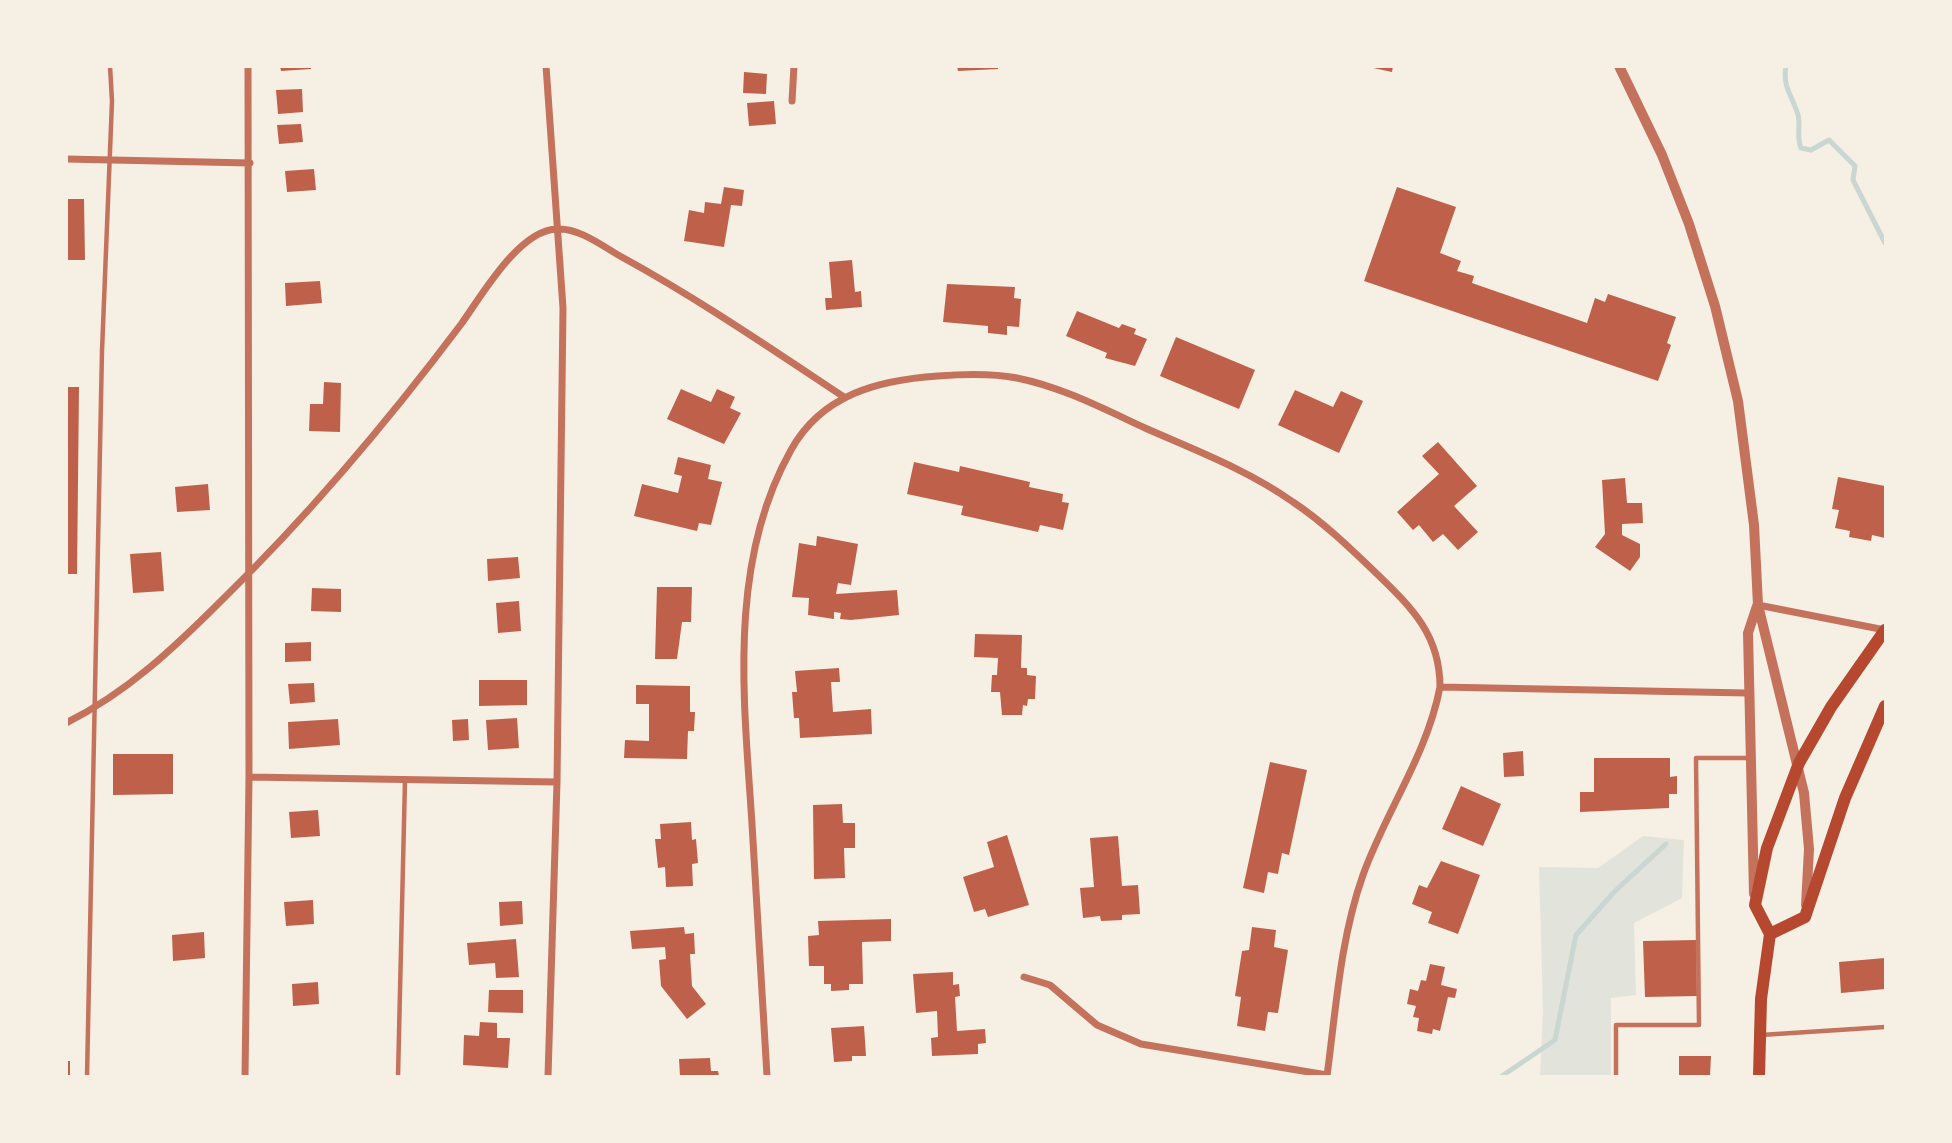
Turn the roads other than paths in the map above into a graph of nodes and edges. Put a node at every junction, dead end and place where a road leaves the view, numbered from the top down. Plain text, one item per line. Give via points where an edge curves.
1 (110, 66) edge
2 (248, 66) edge
3 (546, 66) edge
4 (794, 66) edge
5 (1619, 66) edge
6 (792, 101) dead end
7 (66, 159) edge
8 (111, 160) junction
9 (250, 163) junction
10 (556, 229) junction
11 (844, 397) junction
12 (248, 575) junction
13 (1758, 606) junction
14 (1885, 630) edge
15 (1440, 687) junction
16 (1747, 693) junction
17 (1885, 706) edge
18 (94, 709) junction
19 (66, 723) edge
20 (1749, 758) junction
21 (1799, 762) junction
22 (249, 777) junction
23 (405, 780) junction
24 (556, 782) junction
25 (1755, 905) junction
26 (1805, 917) junction
27 (1770, 934) junction
28 (1024, 977) dead end
29 (1885, 1027) edge
30 (1760, 1035) junction
31 (87, 1076) edge
32 (245, 1076) edge
33 (398, 1076) edge
34 (548, 1076) edge
35 (767, 1076) edge
36 (1327, 1076) edge
37 (1616, 1076) edge
38 (1759, 1076) edge

1 - 8 lane
2 - 9 street
3 - 10 street
4 - 6 street
5 - 13 street via 1676,189 1702,260 1727,352 1747,459
7 - 8 street
8 - 9 street
8 - 18 lane
9 - 12 street
10 - 11 street via 579,233 678,288
10 - 12 street via 533,238 512,256 408,394
10 - 24 street via 563,309
11 - 15 street via 905,378 961,374 1017,378 1078,398 1240,471 1320,521 1393,589 1433,641
11 - 35 street via 802,432 777,477 757,540 747,598 744,707
12 - 18 street via 159,662
12 - 22 street
13 - 14 street
13 - 16 street via 1748,633
13 - 21 street
14 - 21 main road
15 - 16 street
15 - 36 street via 1430,727 1372,851 1354,902
16 - 20 street
17 - 26 main road via 1844,798
18 - 19 street
18 - 31 lane
20 - 25 street
20 - 37 lane via 1696,758 1699,1025 1616,1025
21 - 25 main road via 1775,820
21 - 26 street via 1809,837
22 - 23 street
22 - 32 street
23 - 24 street
23 - 33 lane
24 - 34 street
25 - 27 main road
26 - 27 main road
27 - 30 main road
28 - 36 street via 1050,985 1097,1026 1141,1044
29 - 30 lane
30 - 38 main road

